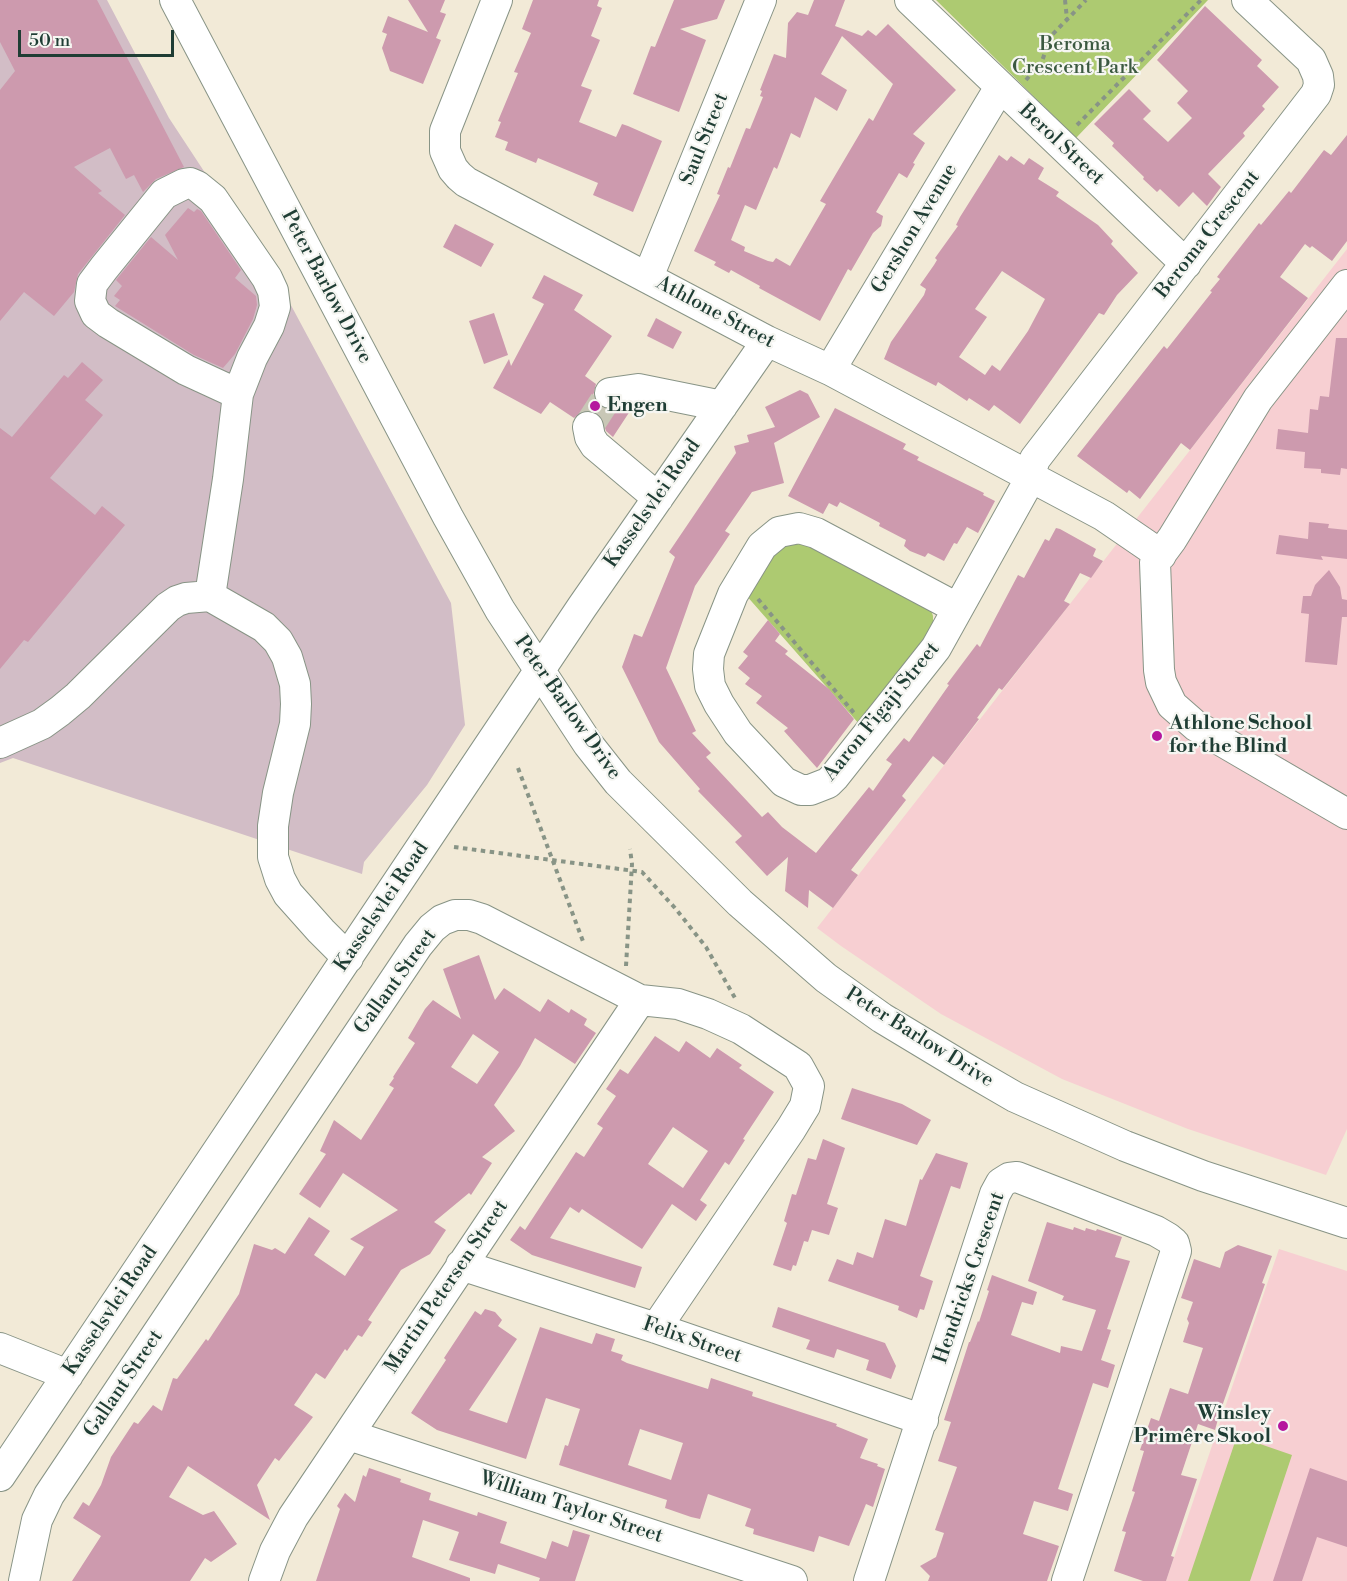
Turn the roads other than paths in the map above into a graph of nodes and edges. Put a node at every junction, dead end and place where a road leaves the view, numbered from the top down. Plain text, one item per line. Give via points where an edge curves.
1 (175, 0) edge
2 (496, 0) edge
3 (761, 0) edge
4 (910, 0) edge
5 (1247, 0) edge
6 (1011, 87) junction
7 (1186, 264) junction
8 (648, 277) junction
9 (1347, 285) edge
10 (767, 341) junction
11 (830, 370) junction
12 (610, 393) dead end
13 (238, 394) junction
14 (722, 406) junction
15 (588, 427) dead end
16 (1029, 476) junction
17 (658, 498) junction
18 (1150, 547) junction
19 (210, 596) junction
20 (957, 608) junction
21 (539, 672) junction
22 (0, 743) edge
23 (1347, 814) edge
24 (348, 958) junction
25 (640, 1000) junction
26 (1347, 1223) edge
27 (461, 1265) junction
28 (656, 1328) junction
29 (0, 1348) edge
30 (68, 1376) junction
31 (923, 1420) junction
32 (350, 1435) junction
33 (0, 1476) edge
34 (24, 1581) edge
35 (264, 1581) edge
36 (792, 1581) edge
37 (869, 1581) edge
38 (1067, 1581) edge

1 - 21 street, Peter Barlow Drive via 448,517
2 - 8 street, Athlone Street via 444,131 445,151 453,169 466,182
3 - 8 street, Saul Street
4 - 6 street, Berol Street
5 - 7 street, Beroma Crescent via 1311,60 1319,85 1311,102
6 - 7 street, Berol Street via 1059,143
6 - 11 street, Gershon Avenue
7 - 16 street, Beroma Crescent via 1035,459
8 - 10 street, Athlone Street
9 - 18 street
10 - 11 street, Athlone Street
10 - 14 street, Kasselsvlei Road
11 - 16 street, Athlone Street
12 - 14 street via 638,389
13 - 13 street via 269,326 275,307 273,291 213,199 197,186 184,184 164,194 92,284 90,301 96,314 108,323 186,370
13 - 19 street
14 - 17 street, Kasselsvlei Road
15 - 17 street via 595,445
16 - 18 street, Athlone Street via 1104,516
16 - 20 street, Aaron Figaji Street
17 - 21 street, Kasselsvlei Road
18 - 23 street via 1155,562 1159,670 1172,705 1196,726
19 - 22 street via 186,598 168,607 60,711
19 - 24 street via 264,627 287,657 295,684 295,724 278,793 273,857 288,894
20 - 20 street, Aaron Figaji Street via 816,533 799,528 779,532 762,546 732,594 709,654 710,686 738,733 784,782 810,790 834,777 936,648
21 - 24 street, Kasselsvlei Road
21 - 26 street, Peter Barlow Drive via 618,782 679,844 780,939 882,1018 1015,1097 1065,1120 1203,1176
24 - 30 street, Kasselsvlei Road
25 - 27 street, Martin Petersen Street
25 - 28 street, Gallant Street via 678,1004 741,1029 798,1066 809,1086 805,1106 791,1129
25 - 34 street, Gallant Street via 482,919 455,915 432,928 49,1495 37,1520
27 - 28 street, Felix Street
27 - 32 street, Martin Petersen Street
28 - 31 street, Felix Street
29 - 30 street
30 - 33 street, Kasselsvlei Road
31 - 37 street, Hendricks Crescent
31 - 38 street, Hendricks Crescent via 988,1214 1002,1183 1009,1178 1027,1179 1156,1231 1174,1243 1175,1259
32 - 35 street, Martin Petersen Street via 293,1517
32 - 36 street, William Taylor Street

